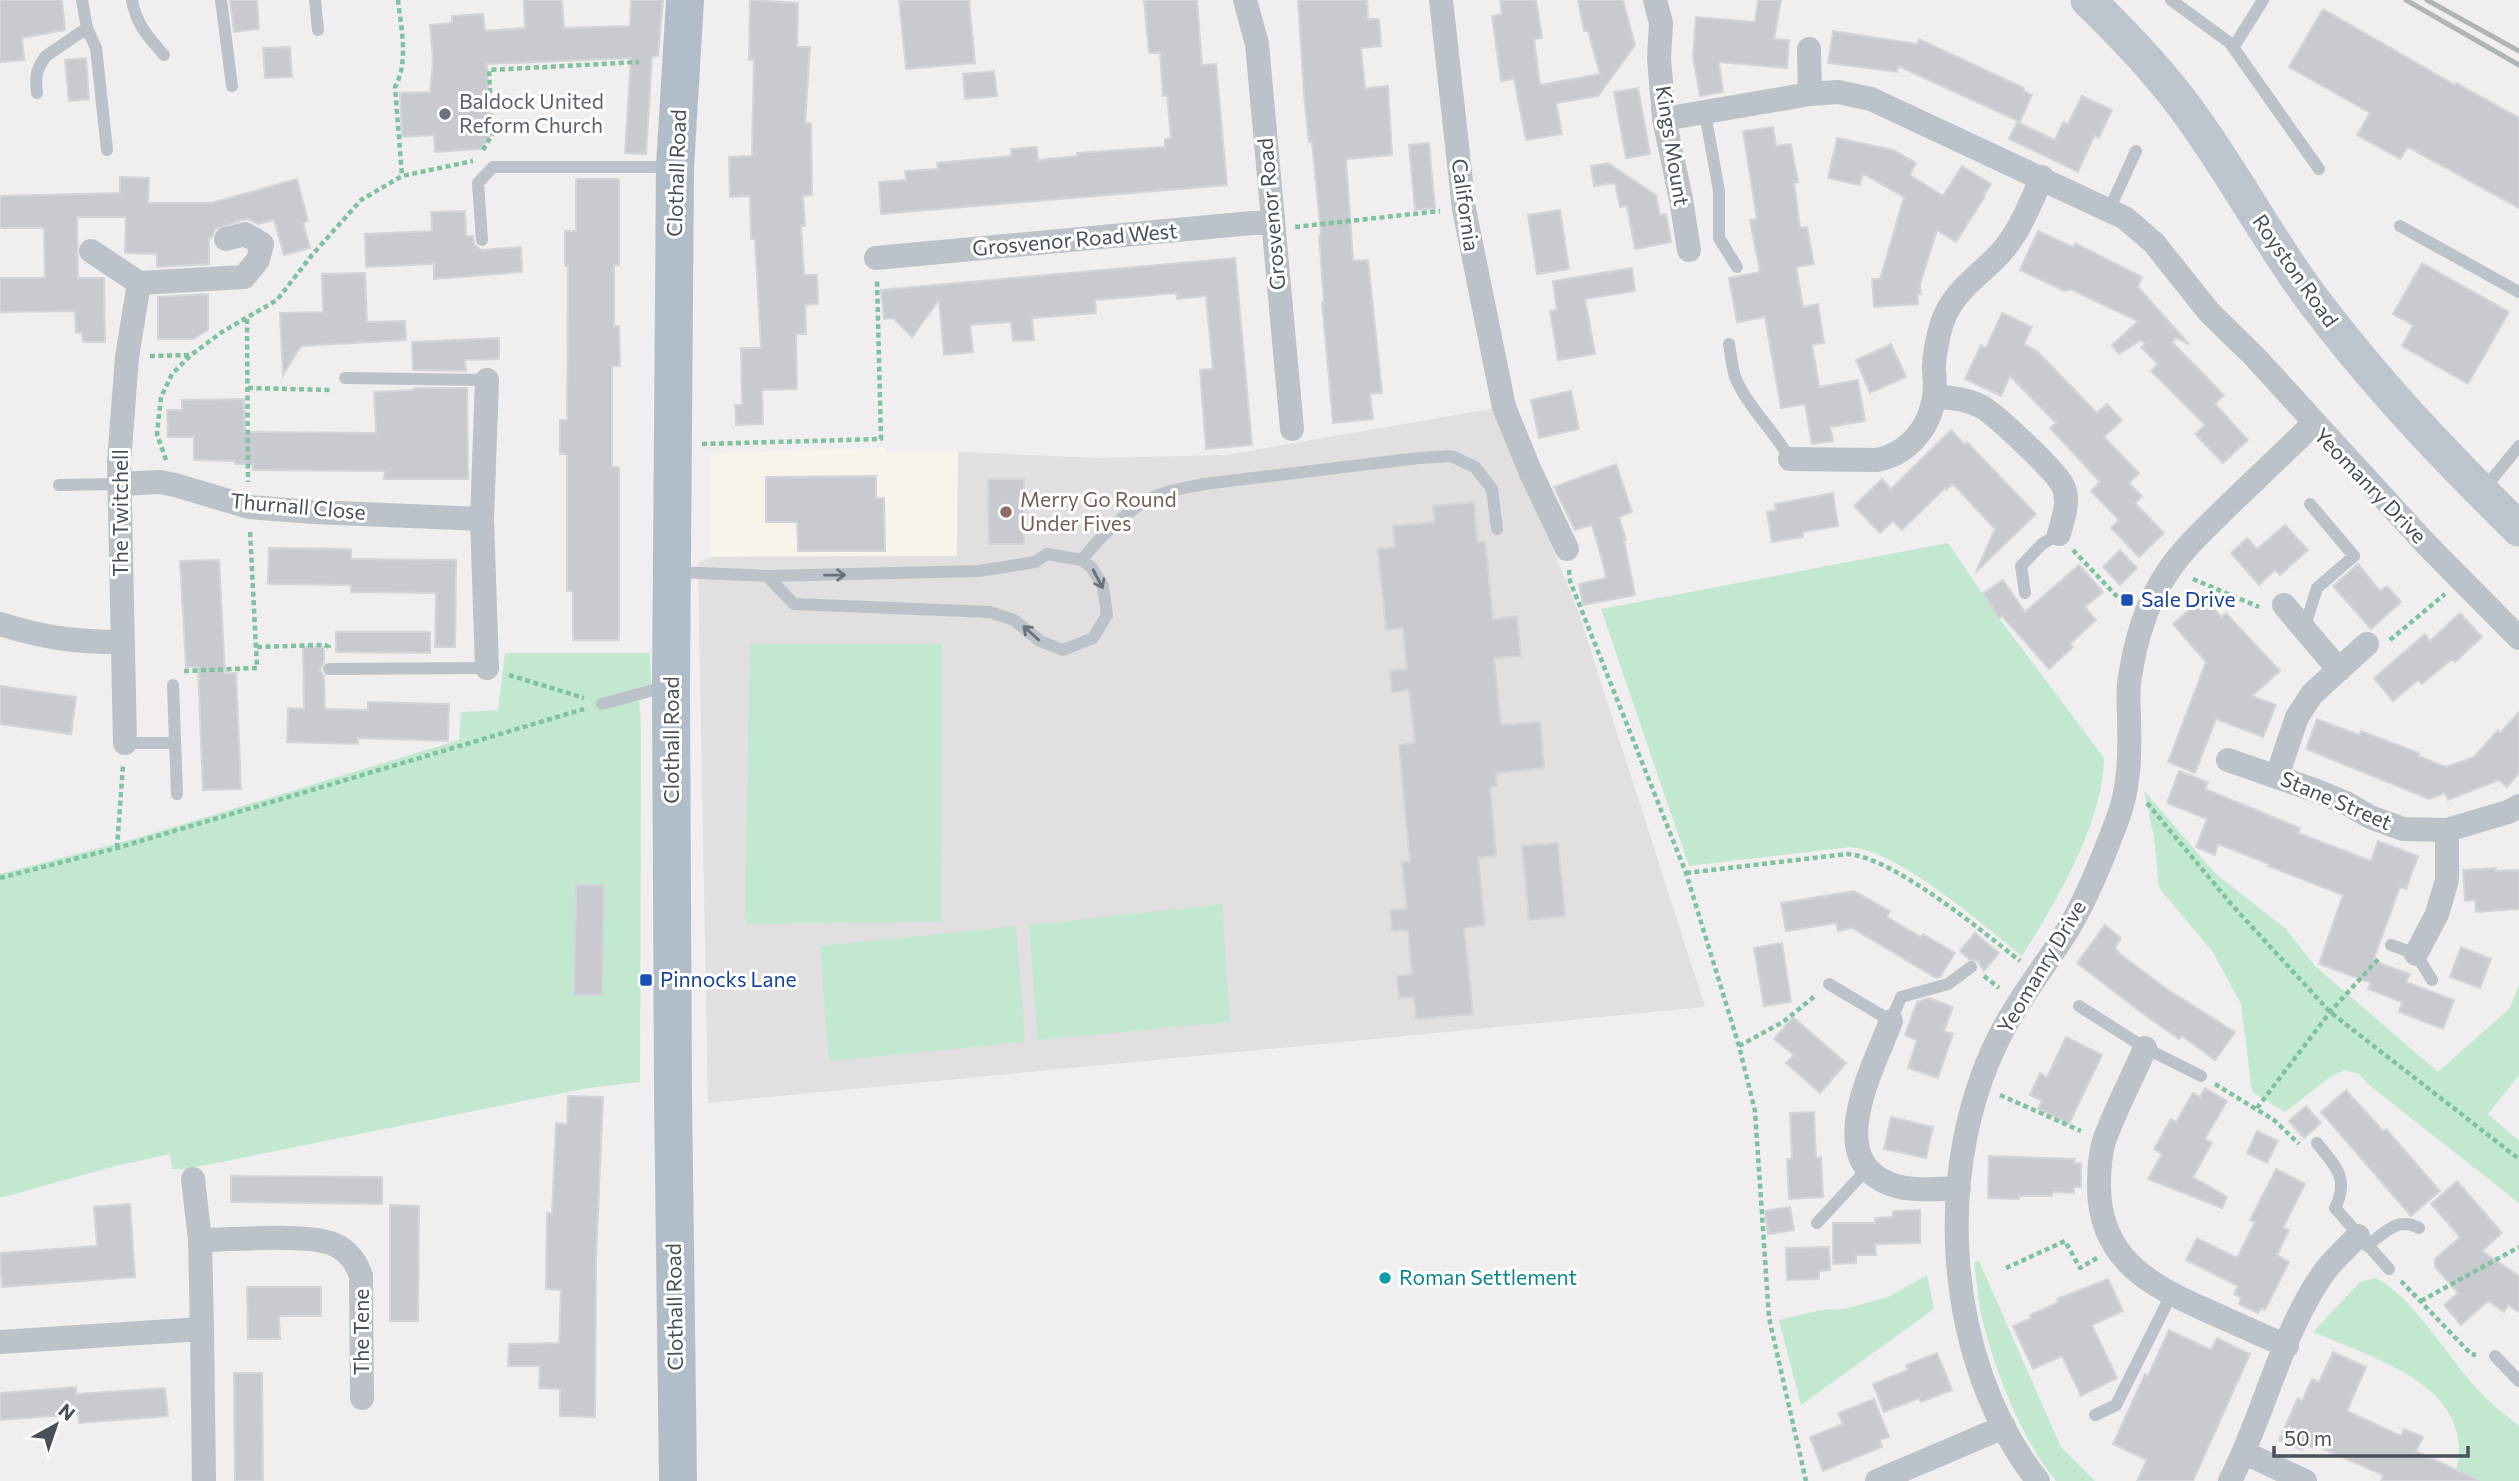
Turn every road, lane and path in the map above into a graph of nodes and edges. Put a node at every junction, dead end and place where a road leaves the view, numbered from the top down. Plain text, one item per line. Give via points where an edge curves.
1 (82, 0) edge
2 (132, 0) edge
3 (221, 0) edge
4 (315, 0) edge
5 (398, 0) edge
6 (685, 0) edge
7 (1245, 0) edge
8 (1441, 0) edge
9 (1655, 0) edge
10 (2088, 0) edge
11 (2171, 0) edge
12 (2263, 0) edge
13 (87, 28) junction
14 (318, 30) dead end
15 (2233, 48) junction
16 (1809, 49) dead end
17 (164, 55) dead end
18 (639, 62) dead end
19 (232, 86) dead end
20 (37, 93) dead end
21 (1810, 94) junction
22 (1705, 113) junction
23 (1664, 119) junction
24 (107, 150) dead end
25 (2136, 151) dead end
26 (675, 167) junction
27 (2319, 169) dead end
28 (402, 177) junction
29 (2042, 177) junction
30 (1464, 209) junction
31 (2109, 210) junction
32 (1273, 225) junction
33 (2400, 226) dead end
34 (226, 239) dead end
35 (482, 240) dead end
36 (1689, 250) dead end
37 (91, 251) dead end
38 (876, 258) joint
39 (1738, 267) dead end
40 (139, 283) junction
41 (2519, 292) edge
42 (247, 319) junction
43 (1730, 344) dead end
44 (191, 355) junction
45 (148, 356) dead end
46 (345, 378) joint
47 (487, 380) joint
48 (248, 388) junction
49 (1935, 396) junction
50 (2313, 424) junction
51 (1292, 429) dead end
52 (157, 434) dead end
53 (697, 444) dead end
54 (2519, 446) edge
55 (1790, 459) joint
56 (118, 484) junction
57 (59, 485) dead end
58 (2482, 492) junction
59 (2310, 504) dead end
60 (249, 507) junction
61 (482, 519) junction
62 (1497, 529) dead end
63 (2519, 529) edge
64 (2059, 534) junction
65 (1567, 549) joint
66 (1082, 561) junction
67 (2170, 570) junction
68 (672, 572) junction
69 (767, 576) junction
70 (2462, 580) junction
71 (2025, 593) dead end
72 (2284, 605) joint
73 (2146, 614) junction
74 (0, 624) edge
75 (2304, 629) junction
76 (2519, 638) edge
77 (122, 642) junction
78 (2367, 644) joint
79 (257, 646) junction
80 (487, 668) junction
81 (330, 669) joint
82 (2339, 670) junction
83 (177, 671) dead end
84 (173, 685) dead end
85 (671, 688) junction
86 (602, 704) junction
87 (125, 743) junction
88 (175, 743) junction
89 (2228, 760) dead end
90 (2277, 776) junction
91 (2128, 781) junction
92 (177, 794) dead end
93 (2519, 806) edge
94 (2447, 830) junction
95 (117, 848) junction
96 (1686, 873) junction
97 (0, 878) edge
98 (2391, 945) joint
99 (2416, 954) junction
100 (1971, 967) joint
101 (2038, 975) junction
102 (2432, 980) dead end
103 (1829, 984) joint
104 (2020, 1003) junction
105 (2079, 1006) dead end
106 (2330, 1012) junction
107 (1891, 1021) junction
108 (1739, 1046) junction
109 (2145, 1048) junction
110 (2201, 1076) joint
111 (1979, 1086) junction
112 (2257, 1108) junction
113 (2104, 1142) junction
114 (2317, 1143) dead end
115 (2300, 1145) dead end
116 (2519, 1160) edge
117 (1868, 1168) junction
118 (192, 1179) dead end
119 (1959, 1188) junction
120 (1817, 1223) dead end
121 (2419, 1228) dead end
122 (201, 1240) junction
123 (2362, 1241) junction
124 (2115, 1246) junction
125 (2519, 1247) edge
126 (2006, 1268) dead end
127 (2389, 1269) joint
128 (2171, 1295) junction
129 (2421, 1301) junction
130 (201, 1329) junction
131 (0, 1342) edge
132 (2287, 1346) junction
133 (2495, 1356) joint
134 (2519, 1381) edge
135 (362, 1398) dead end
136 (2095, 1415) dead end
137 (2004, 1427) junction
138 (2245, 1452) junction
139 (204, 1481) edge
140 (678, 1481) edge
141 (1805, 1481) edge
142 (1877, 1481) edge
143 (2038, 1481) edge
144 (2230, 1481) edge
145 (2305, 1481) edge

1 - 13 lane
2 - 17 lane via 141,29
3 - 19 lane
4 - 14 lane
5 - 28 path via 402,74 394,87
6 - 26 main road, Clothall Road
7 - 32 street, Grosvenor Road via 1257,44
8 - 30 street, California
9 - 23 street, Kings Mount via 1661,23
10 - 58 main road, Royston Road via 2136,46 2185,106 2353,353 2415,425
11 - 15 lane
12 - 15 lane
13 - 20 lane via 41,62 35,77
13 - 24 lane via 96,48
15 - 27 lane
16 - 21 street
18 - 28 path via 489,70 492,135 478,160
21 - 22 street
21 - 29 street via 1838,92 1871,99
22 - 23 street
22 - 39 lane via 1719,191 1719,238
23 - 36 street, Kings Mount
25 - 31 lane
26 - 35 lane via 494,167 478,183
26 - 68 main road, Clothall Road
28 - 42 path via 361,200 277,300
29 - 31 street
29 - 49 street via 2011,240 1952,301 1937,344
30 - 32 path
30 - 65 street, California via 1504,407
31 - 50 street via 2154,243 2209,312
32 - 38 street, Grosvenor Road West
32 - 51 street, Grosvenor Road
33 - 41 lane
34 - 40 street via 245,234 261,244 258,260 244,277
37 - 40 street
38 - 53 path via 881,439
40 - 56 street, The Twitchell via 127,357
42 - 44 path
42 - 48 path
43 - 55 lane via 1739,384
44 - 45 path
44 - 52 path via 172,374 161,397
46 - 47 lane
46 - 48 path via 345,390
47 - 61 street
48 - 60 path
49 - 55 street via 1912,443 1888,458
49 - 64 street via 1984,408 2058,478 2066,496
50 - 67 street, Yeomanry Drive via 2186,547
50 - 70 street, Yeomanry Drive
54 - 58 lane
56 - 57 lane
56 - 60 street, Thurnall Close via 167,483
56 - 77 street, The Twitchell
58 - 63 main road, Royston Road
59 - 75 lane via 2354,555 2317,588
60 - 61 street, Thurnall Close
60 - 79 path
61 - 80 street
62 - 66 lane via 1492,489 1475,467 1451,456 1419,458 1171,491 1130,513 1097,541
64 - 71 lane via 2021,566
64 - 73 path via 2127,606
65 - 96 path via 1570,581
69 -> 66 lane via 979,571 1035,562 1047,554
66 -> 69 lane via 1103,586 1107,615 1093,638 1063,650 1040,641 1014,620 990,612 794,604
67 - 72 path via 2274,613
67 - 73 street, Yeomanry Drive
68 - 69 lane
68 - 85 main road, Clothall Road
70 - 76 street, Yeomanry Drive
70 - 78 path via 2375,654
72 - 75 street
73 - 91 street, Yeomanry Drive via 2129,680
74 - 77 street via 77,642
75 - 82 street
77 - 87 street, The Twitchell
78 - 82 street
79 - 81 path via 325,645 329,647
79 - 83 path via 257,668
80 - 81 lane
80 - 86 path
82 - 90 street via 2312,694 2297,717
84 - 88 lane
85 - 86 lane
85 - 140 main road, Clothall Road
86 - 95 path
87 - 88 lane
87 - 95 path
88 - 92 lane
89 - 90 street, Stane Street
90 - 94 street, Stane Street via 2403,829
91 - 101 street, Yeomanry Drive via 2118,820 2089,887
91 - 106 path
93 - 94 street, Stane Street
94 - 99 street via 2447,880 2437,914
95 - 97 path
96 - 101 path via 1860,855 1952,909
96 - 108 path
98 - 99 lane
98 - 106 path
99 - 102 lane
100 - 104 path
100 - 107 lane via 1948,984 1901,997
101 - 104 street, Yeomanry Drive
103 - 107 lane
103 - 108 path via 1783,1022
104 - 111 street, Yeomanry Drive via 2005,1025
105 - 109 lane
106 - 112 path
106 - 116 path
107 - 117 street via 1854,1131 1855,1145
108 - 141 path via 1755,1111 1769,1318
109 - 110 lane
109 - 113 street
110 - 112 path
111 - 113 path
111 - 119 street, Yeomanry Drive via 1965,1138
112 - 115 path
113 - 124 street via 2099,1193
114 - 123 lane via 2341,1178 2342,1195 2335,1208
117 - 119 street via 1899,1186
117 - 120 lane
118 - 122 street
119 - 137 street, Yeomanry Drive via 1955,1247 1962,1304 1977,1368
121 - 123 lane via 2395,1224
122 - 130 street
122 - 135 street, The Tene via 321,1240 350,1255 361,1276
123 - 127 lane
123 - 132 street via 2325,1272
124 - 126 path via 2080,1268 2065,1241
124 - 128 street via 2132,1268
125 - 129 path
127 - 129 path
128 - 132 street
128 - 136 lane via 2116,1405
129 - 133 path via 2471,1354
130 - 131 street
130 - 139 street
132 - 138 street
133 - 134 lane
137 - 142 street
137 - 143 street, Yeomanry Drive
138 - 144 street
138 - 145 street

